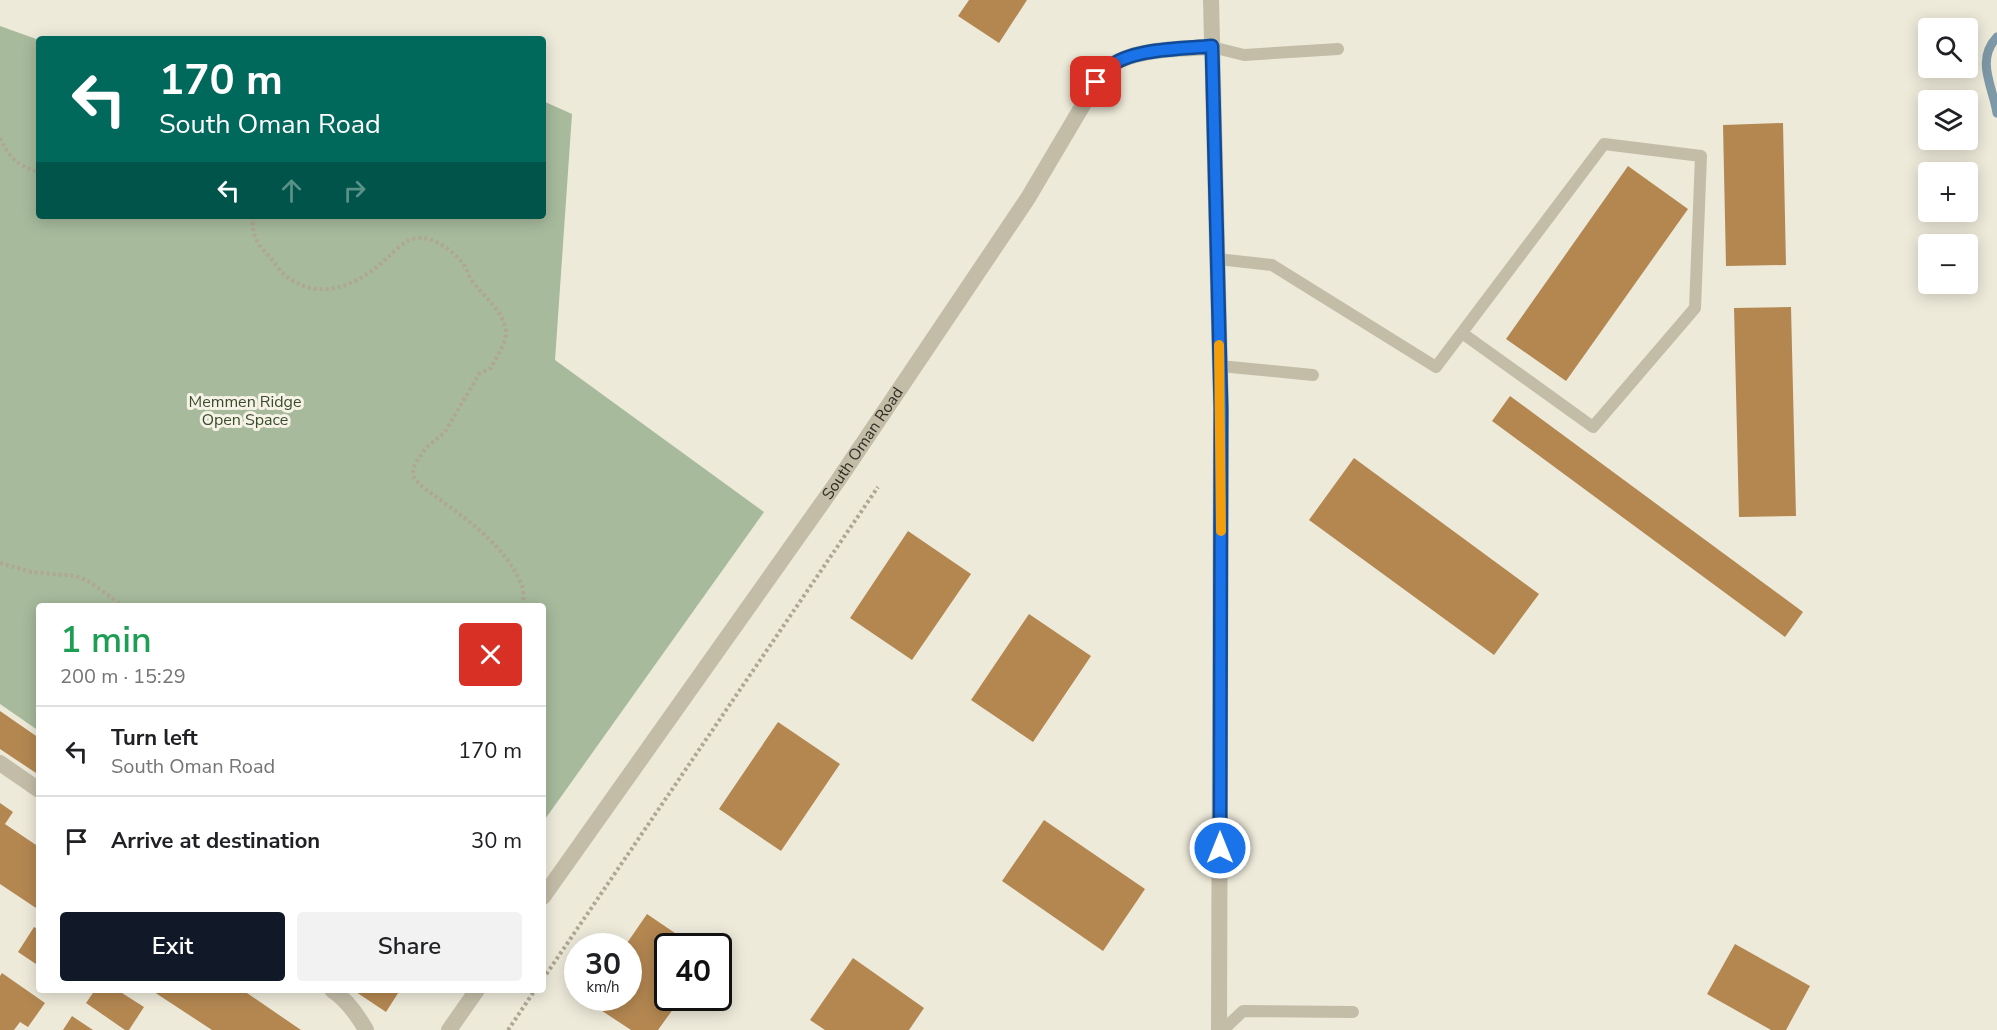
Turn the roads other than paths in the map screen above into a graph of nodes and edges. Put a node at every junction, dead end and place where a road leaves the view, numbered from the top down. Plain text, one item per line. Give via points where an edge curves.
1 (1211, 0) edge
2 (1212, 46) junction
3 (1338, 49) dead end
4 (1218, 259) junction
5 (1462, 333) junction
6 (1220, 366) junction
7 (1313, 375) dead end
8 (0, 763) edge
9 (36, 788) edge
10 (546, 893) edge
11 (336, 993) edge
12 (475, 993) edge
13 (1353, 1012) dead end
14 (366, 1030) edge
15 (448, 1030) edge
16 (1221, 1030) edge

1 - 2 street
2 - 3 lane via 1244,55
2 - 4 street
2 - 10 street, South Oman Road via 1129,57 1108,67 1096,82 1028,198 837,482
4 - 5 lane via 1272,265 1436,367
4 - 6 street
5 - 5 lane via 1604,144 1701,156 1695,308 1593,427
6 - 7 lane
6 - 16 street
8 - 9 street
11 - 14 street
12 - 15 street
13 - 16 lane via 1243,1011

